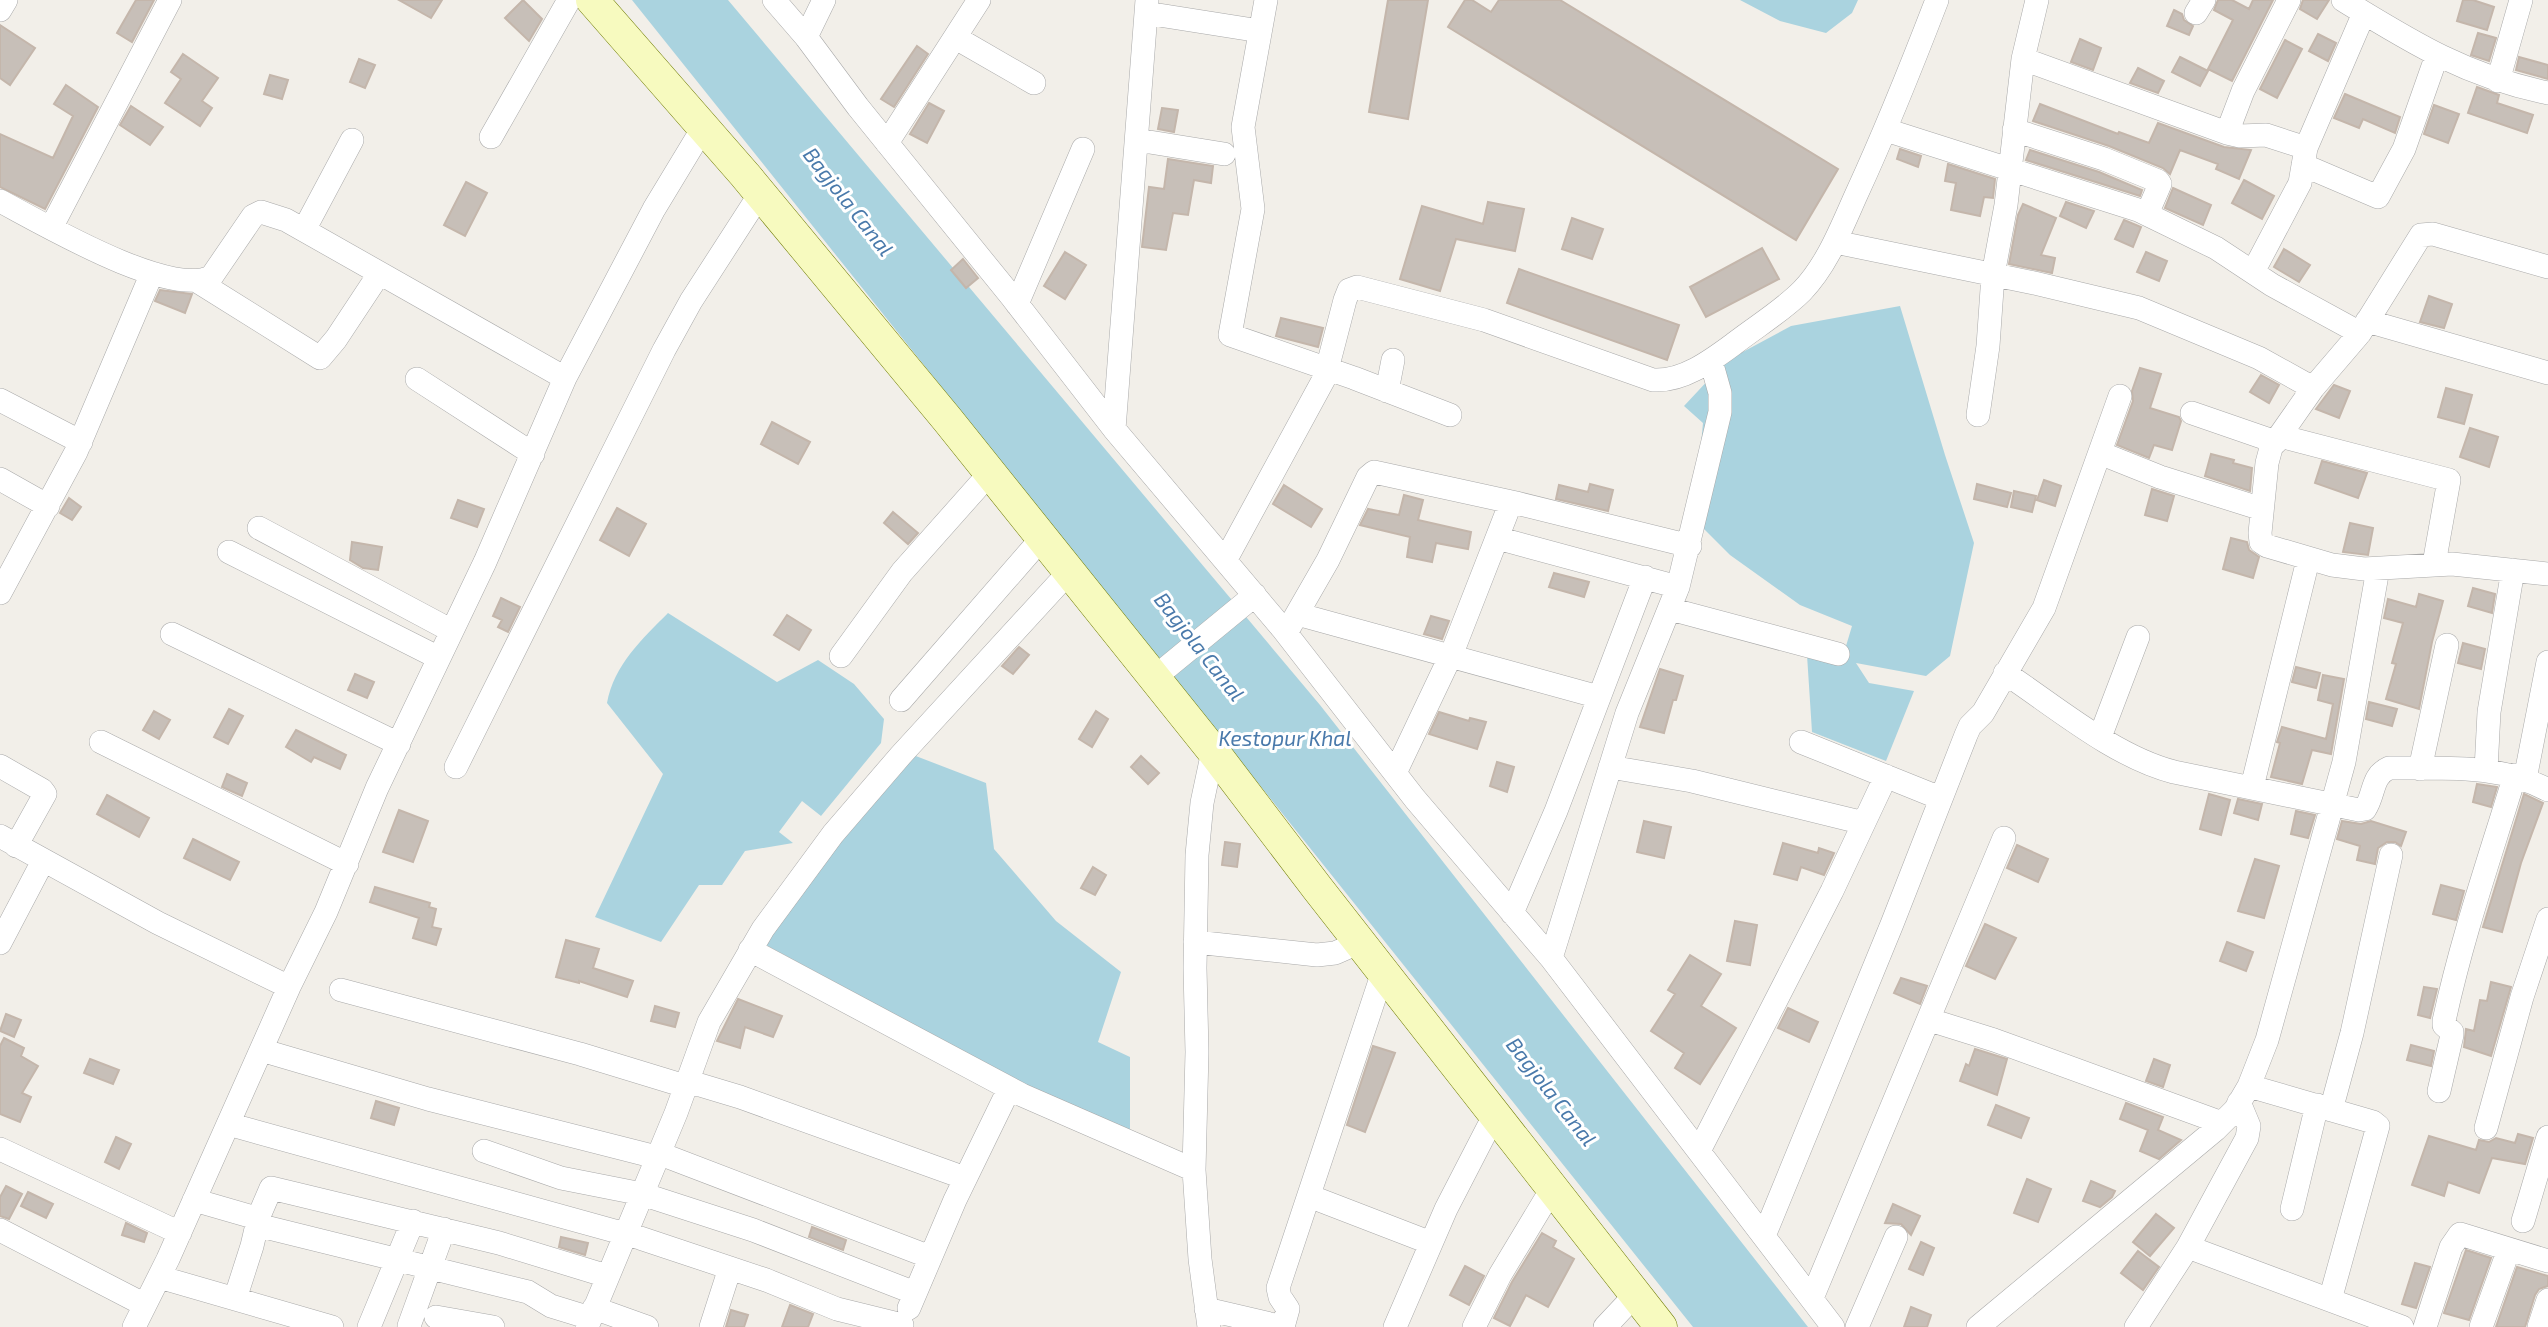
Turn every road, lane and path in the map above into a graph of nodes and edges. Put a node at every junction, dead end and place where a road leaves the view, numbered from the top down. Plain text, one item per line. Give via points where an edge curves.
1 (6, 0) edge
2 (170, 0) edge
3 (569, 0) edge
4 (592, 0) edge
5 (774, 0) edge
6 (824, 0) edge
7 (979, 0) edge
8 (1266, 0) edge
9 (1937, 0) edge
10 (2037, 0) edge
11 (2289, 0) edge
12 (2343, 0) edge
13 (2521, 0) edge
14 (1146, 7) edge
15 (0, 10) edge
16 (2364, 13) junction
17 (1260, 31) junction
18 (806, 37) junction
19 (956, 38) junction
20 (2437, 55) junction
21 (2023, 59) junction
22 (2498, 81) junction
23 (1034, 83) dead end
24 (2548, 93) edge
25 (703, 128) junction
26 (1886, 130) junction
27 (2014, 130) junction
28 (2227, 133) junction
29 (491, 138) dead end
30 (352, 140) dead end
31 (1137, 140) junction
32 (887, 143) junction
33 (1083, 149) dead end
34 (1224, 154) dead end
35 (2305, 156) junction
36 (2011, 169) junction
37 (760, 194) junction
38 (0, 201) edge
39 (2147, 214) junction
40 (51, 228) junction
41 (304, 230) junction
42 (1835, 242) junction
43 (2548, 267) edge
44 (2253, 272) junction
45 (152, 274) junction
46 (379, 274) junction
47 (1993, 275) junction
48 (197, 281) junction
49 (1017, 304) junction
50 (2364, 327) junction
51 (1393, 360) dead end
52 (1711, 361) junction
53 (1327, 369) junction
54 (2548, 373) edge
55 (565, 378) junction
56 (417, 379) dead end
57 (2313, 388) junction
58 (1387, 391) junction
59 (2120, 396) dead end
60 (0, 400) edge
61 (2192, 413) dead end
62 (1450, 415) dead end
63 (1978, 415) dead end
64 (1114, 429) junction
65 (2278, 439) junction
66 (81, 442) junction
67 (2100, 453) junction
68 (533, 454) junction
69 (990, 473) junction
70 (0, 479) edge
71 (1511, 502) junction
72 (48, 506) junction
73 (2262, 509) junction
74 (259, 528) dead end
75 (1042, 538) junction
76 (1497, 538) junction
77 (1690, 546) junction
78 (229, 552) dead end
79 (1226, 559) junction
80 (2308, 560) junction
81 (2434, 564) junction
82 (6, 567) edge
83 (2378, 569) junction
84 (2513, 570) junction
85 (1069, 572) junction
86 (2548, 574) edge
87 (1644, 577) junction
88 (1678, 587) junction
89 (0, 593) edge
90 (1255, 595) junction
91 (1670, 609) junction
92 (1291, 623) junction
93 (452, 631) junction
94 (172, 634) dead end
95 (2138, 636) dead end
96 (2447, 645) dead end
97 (1838, 654) dead end
98 (1450, 655) junction
99 (841, 656) dead end
100 (439, 658) junction
101 (2548, 662) edge
102 (1165, 669) junction
103 (2005, 673) junction
104 (1599, 697) junction
105 (901, 700) dead end
106 (2099, 737) junction
107 (100, 742) dead end
108 (1801, 742) dead end
109 (398, 744) junction
110 (1213, 751) junction
111 (0, 766) edge
112 (456, 767) dead end
113 (1610, 768) junction
114 (2420, 769) junction
115 (2486, 771) junction
116 (1395, 772) junction
117 (1886, 776) junction
118 (2520, 777) junction
119 (2252, 787) junction
120 (2548, 790) edge
121 (1941, 798) junction
122 (2332, 804) junction
123 (1864, 823) junction
124 (2004, 838) dead end
125 (8, 841) edge
126 (2391, 855) dead end
127 (43, 861) junction
128 (347, 864) junction
129 (7, 912) edge
130 (1512, 913) junction
131 (2548, 919) edge
132 (1195, 942) junction
133 (0, 943) edge
134 (1360, 943) junction
135 (750, 950) junction
136 (1551, 958) junction
137 (1383, 972) junction
138 (289, 987) junction
139 (341, 990) dead end
140 (1930, 1020) junction
141 (261, 1050) junction
142 (686, 1084) junction
143 (1009, 1088) junction
144 (2439, 1091) dead end
145 (2244, 1094) junction
146 (2324, 1107) junction
147 (1496, 1114) junction
148 (2222, 1123) junction
149 (228, 1124) junction
150 (2486, 1128) dead end
151 (2548, 1138) edge
152 (0, 1149) edge
153 (1699, 1151) junction
154 (484, 1152) dead end
155 (657, 1155) junction
156 (1194, 1170) junction
157 (965, 1178) junction
158 (1553, 1187) junction
159 (642, 1194) junction
160 (1309, 1196) junction
161 (194, 1200) junction
162 (2292, 1209) dead end
163 (258, 1221) junction
164 (413, 1221) junction
165 (2523, 1221) dead end
166 (444, 1229) junction
167 (0, 1230) edge
168 (180, 1233) junction
169 (625, 1234) junction
170 (1764, 1236) junction
171 (1896, 1237) dead end
172 (1432, 1243) junction
173 (2188, 1247) junction
174 (2509, 1249) junction
175 (930, 1256) junction
176 (397, 1259) junction
177 (2548, 1261) edge
178 (429, 1267) junction
179 (730, 1268) junction
180 (607, 1276) junction
181 (159, 1277) junction
182 (915, 1293) junction
183 (1636, 1294) junction
184 (1812, 1298) junction
185 (235, 1299) junction
186 (2330, 1300) junction
187 (2548, 1300) edge
188 (145, 1305) junction
189 (436, 1317) dead end
190 (590, 1318) edge
191 (1207, 1318) edge
192 (371, 1322) edge
193 (411, 1326) edge
194 (902, 1326) edge
195 (134, 1327) edge
196 (332, 1327) edge
197 (493, 1327) edge
198 (647, 1327) edge
199 (711, 1327) edge
200 (1283, 1327) edge
201 (1395, 1327) edge
202 (1474, 1327) edge
203 (1605, 1327) edge
204 (1661, 1327) edge
205 (1833, 1327) edge
206 (1857, 1327) edge
207 (1978, 1327) edge
208 (2136, 1327) edge
209 (2402, 1327) edge
210 (2425, 1327) edge
211 (2481, 1327) edge
212 (2539, 1327) edge

1 - 15 street
2 - 40 street
3 - 29 street
4 - 25 street
5 - 18 street
6 - 18 street
7 - 19 street
8 - 17 street
9 - 26 street
10 - 21 street
11 - 28 street
12 - 16 street
13 - 22 street
14 - 17 street
14 - 31 street
16 - 20 street
16 - 35 street
17 - 53 street via 1243,127 1253,209 1230,335
18 - 32 street
19 - 23 street
19 - 32 street
20 - 22 street
20 - 35 street via 2404,149 2378,197
21 - 27 street
21 - 28 street
22 - 24 street
25 - 37 street
25 - 55 street via 654,209
26 - 36 street
26 - 42 street
27 - 36 street
27 - 39 street via 2158,181
28 - 35 street via 2266,135
30 - 41 street
31 - 34 street
31 - 64 street
32 - 49 street
33 - 49 street
35 - 44 street via 2301,183
36 - 39 street
36 - 47 street
37 - 69 street
37 - 112 street via 664,350
38 - 40 street
39 - 44 street
40 - 45 street
41 - 46 street
41 - 48 street via 261,212 253,216 212,276
42 - 47 street
42 - 52 street via 1802,290
43 - 50 street via 2426,234 2417,239
44 - 50 street
45 - 48 street
45 - 66 street
46 - 48 street via 320,358
46 - 55 street
47 - 57 street via 2153,313 2259,358
47 - 63 street
49 - 64 street
50 - 54 street
50 - 57 street
51 - 58 street
52 - 53 street via 1677,377 1653,380 1484,320 1357,286 1345,300
52 - 77 street via 1720,412
53 - 58 street
53 - 79 street
55 - 68 street
56 - 68 street
57 - 65 street
58 - 62 street
59 - 67 street
60 - 66 street
61 - 65 street
64 - 79 street
65 - 73 street via 2267,463
65 - 81 street via 2449,480
66 - 72 street
67 - 73 street
67 - 103 street via 2044,608
68 - 93 street
69 - 75 street
69 - 99 street via 902,572
70 - 72 street
71 - 76 street
71 - 77 street
71 - 92 street via 1379,472 1370,474
72 - 82 street
73 - 80 street via 2261,542
74 - 93 street
75 - 85 street
75 - 105 street
76 - 87 street
76 - 98 street
77 - 88 street
78 - 100 street
79 - 90 street
80 - 83 street
80 - 119 street
81 - 83 street
81 - 84 street
82 - 89 street
83 - 122 street via 2344,762
84 - 86 street
84 - 115 street via 2489,712
85 - 102 street
85 - 135 street via 833,834
87 - 88 street
87 - 104 street
88 - 91 street
90 - 92 street
90 - 102 street
91 - 97 street
91 - 113 street via 1626,713
92 - 98 street
92 - 116 street
93 - 100 street
94 - 109 street
95 - 106 street
96 - 114 street
98 - 104 street
98 - 116 street
100 - 109 street
101 - 118 street
102 - 110 street
103 - 106 street
103 - 121 street via 1970,726
104 - 130 street
106 - 119 street via 2149,766
107 - 128 street
108 - 117 street
109 - 128 street
110 - 132 street via 1197,855
110 - 134 street
111 - 125 street via 45,794
113 - 123 street via 1692,781
113 - 136 street
114 - 115 street
114 - 122 street via 2380,772 2365,809
115 - 118 street
116 - 130 street
117 - 121 street
117 - 123 street
118 - 120 street
118 - 144 street via 2479,886 2452,984 2444,1025 2452,1035
119 - 122 street
121 - 170 street
122 - 145 street via 2267,1040
123 - 153 street
124 - 140 street
125 - 127 street
126 - 146 street via 2352,1033
127 - 129 street
127 - 138 street
128 - 138 street
129 - 133 street
130 - 136 street
131 - 150 street
132 - 134 street via 1317,955
132 - 156 street
134 - 137 street
135 - 142 street via 718,1004
135 - 143 street
136 - 153 street
137 - 147 street
137 - 160 street
138 - 141 street
139 - 142 street
140 - 148 street
140 - 184 street
141 - 149 street
141 - 155 street via 428,1099
142 - 155 street
142 - 157 street via 740,1097
143 - 156 street
143 - 157 street
145 - 146 street
145 - 148 street
145 - 173 street via 2247,1138
146 - 162 street
146 - 186 street via 2378,1126
147 - 158 street
147 - 172 street
148 - 207 street
149 - 161 street
149 - 169 street
151 - 165 street
152 - 168 street
153 - 170 street
154 - 159 street via 561,1178
155 - 159 street
155 - 175 street
156 - 191 street
157 - 175 street
158 - 183 street
158 - 202 street
159 - 169 street
159 - 182 street via 753,1230
160 - 172 street
160 - 200 street via 1278,1288 1288,1309
161 - 163 street
161 - 168 street
163 - 164 street via 274,1188
163 - 176 street
163 - 185 street
164 - 166 street
164 - 176 street
166 - 178 street
166 - 180 street
167 - 188 street
168 - 181 street
169 - 179 street
169 - 180 street
170 - 184 street
171 - 206 street
172 - 201 street
173 - 186 street
173 - 208 street
174 - 177 street
174 - 210 street via 2460,1234 2451,1247
174 - 211 street
175 - 182 street
176 - 178 street
176 - 192 street
178 - 190 street via 528,1292 551,1306
178 - 193 street
179 - 194 street via 837,1309
179 - 199 street
180 - 190 street
181 - 185 street
181 - 188 street
182 - 194 street
183 - 203 street
183 - 204 street
184 - 205 street
185 - 196 street
186 - 209 street
187 - 212 street
188 - 195 street
189 - 197 street
190 - 198 street
191 - 200 street
192 - 193 street

